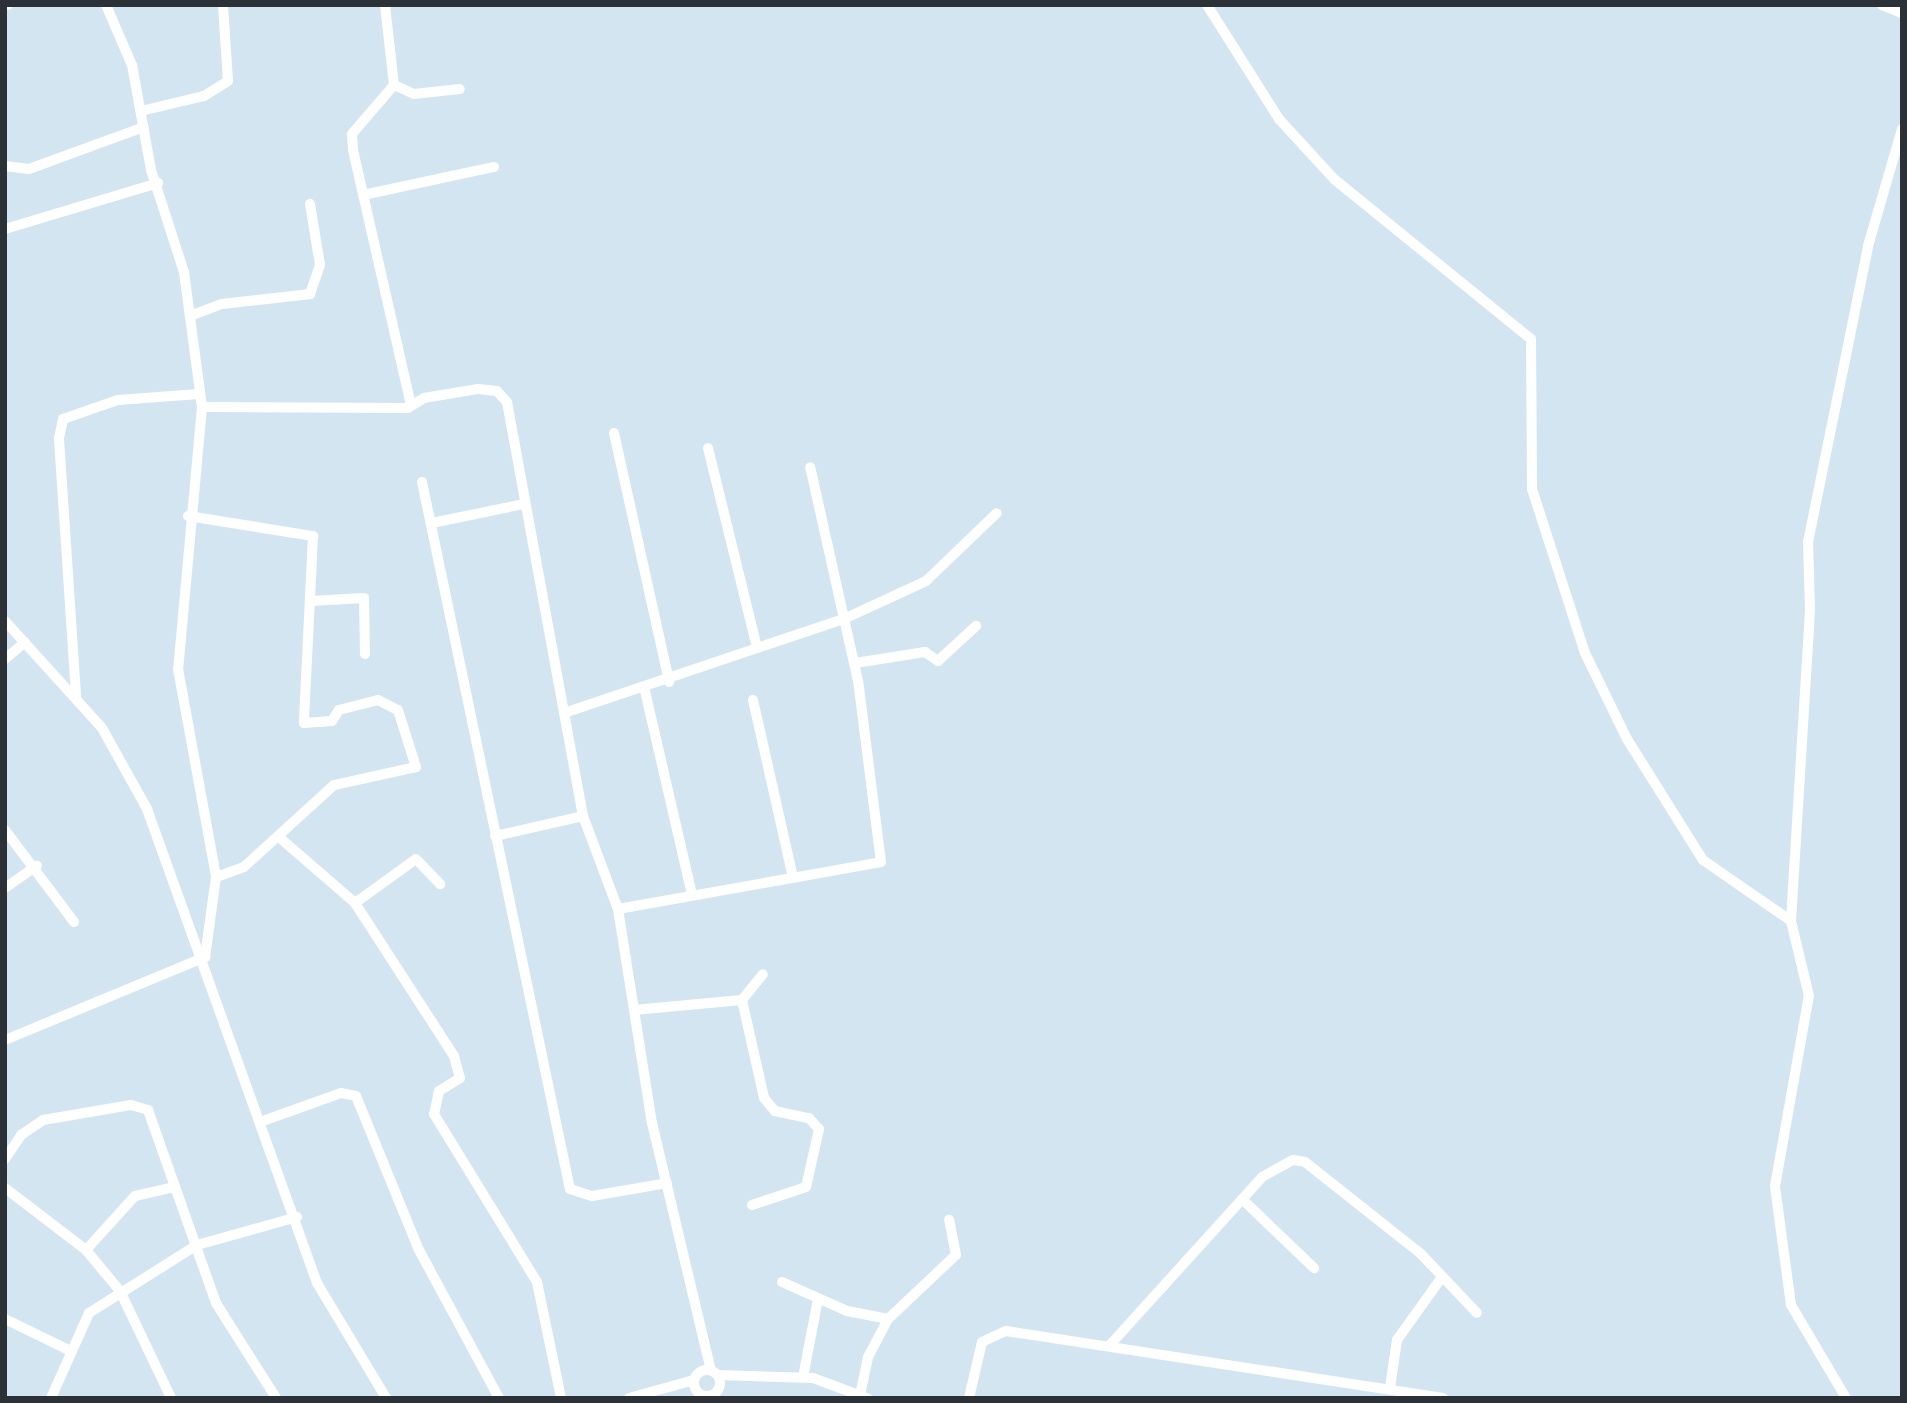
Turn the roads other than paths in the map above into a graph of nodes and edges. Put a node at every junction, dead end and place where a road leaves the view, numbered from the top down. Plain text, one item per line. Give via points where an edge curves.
1 (106, 5) edge
2 (223, 5) edge
3 (385, 5) edge
4 (1207, 5) edge
5 (1882, 5) edge
6 (1902, 13) edge
7 (394, 85) junction
8 (460, 89) dead end
9 (141, 111) junction
10 (144, 127) junction
11 (1902, 129) edge
12 (5, 166) edge
13 (494, 167) dead end
14 (159, 183) junction
15 (363, 195) junction
16 (310, 204) dead end
17 (5, 229) edge
18 (190, 316) junction
19 (199, 394) junction
20 (411, 406) junction
21 (202, 407) junction
22 (614, 433) dead end
23 (708, 449) dead end
24 (810, 467) dead end
25 (422, 482) dead end
26 (524, 504) junction
27 (997, 513) dead end
28 (188, 516) junction
29 (432, 523) junction
30 (311, 600) junction
31 (846, 618) junction
32 (5, 621) edge
33 (976, 626) dead end
34 (25, 642) junction
35 (757, 647) junction
36 (365, 654) dead end
37 (5, 660) edge
38 (855, 663) junction
39 (668, 682) junction
40 (645, 691) junction
41 (76, 695) junction
42 (753, 700) dead end
43 (564, 713) junction
44 (583, 816) junction
45 (5, 830) edge
46 (495, 836) junction
47 (280, 838) junction
48 (37, 866) junction
49 (216, 877) junction
50 (793, 877) junction
51 (440, 884) dead end
52 (5, 888) edge
53 (692, 895) junction
54 (355, 903) junction
55 (618, 909) junction
56 (1791, 921) junction
57 (74, 922) dead end
58 (205, 957) junction
59 (763, 974) dead end
60 (742, 1000) junction
61 (635, 1010) junction
62 (5, 1040) edge
63 (260, 1122) junction
64 (5, 1159) edge
65 (667, 1182) junction
66 (176, 1186) junction
67 (5, 1188) edge
68 (1242, 1199) junction
69 (752, 1205) dead end
70 (297, 1217) junction
71 (949, 1220) dead end
72 (197, 1245) junction
73 (86, 1250) junction
74 (1314, 1268) dead end
75 (1442, 1276) junction
76 (782, 1282) dead end
77 (120, 1291) junction
78 (818, 1299) junction
79 (1477, 1313) dead end
80 (5, 1319) edge
81 (888, 1319) junction
82 (1109, 1346) junction
83 (71, 1351) junction
84 (709, 1376) junction
85 (803, 1377) junction
86 (1390, 1388) junction
87 (670, 1390) junction
88 (699, 1393) junction
89 (863, 1396) edge
90 (712, 1397) edge
91 (51, 1398) edge
92 (171, 1398) edge
93 (276, 1398) edge
94 (386, 1398) edge
95 (499, 1398) edge
96 (561, 1398) edge
97 (629, 1398) edge
98 (969, 1398) edge
99 (1443, 1398) edge
100 (1846, 1398) edge

1 - 9 street via 132,65
2 - 9 street via 228,81 204,96
3 - 7 street
4 - 56 street via 1279,119 1334,179 1531,339 1532,489 1585,653 1627,739 1703,860
5 - 6 street
7 - 8 street via 414,94
7 - 15 street via 352,134
9 - 10 street
10 - 12 street via 29,169
10 - 14 street
11 - 56 street via 1868,246 1808,542 1810,608
13 - 15 street
14 - 17 street
14 - 18 street
15 - 20 street
16 - 18 street via 320,265 317,287 304,297 222,304
18 - 19 street
19 - 21 street
19 - 41 street via 118,400 63,419 59,438
20 - 21 street via 324,412
20 - 26 street via 478,389 497,391 512,416
21 - 28 street
22 - 39 street
23 - 35 street
24 - 31 street
25 - 29 street
26 - 29 street
26 - 43 street
27 - 31 street via 926,581
28 - 30 street via 313,536
28 - 49 street via 178,669
29 - 46 street
30 - 36 street via 364,598
30 - 47 street via 304,723 332,720 339,710 378,700 398,710 416,767 334,785
31 - 35 street
31 - 38 street
32 - 34 street
33 - 38 street via 938,661 925,652
34 - 37 street
34 - 41 street
35 - 39 street
38 - 50 street via 884,854 866,869
39 - 40 street
40 - 43 street
40 - 53 street
41 - 58 street via 147,808 182,915
42 - 50 street
43 - 44 street
44 - 46 street
44 - 55 street
45 - 48 street
46 - 65 street via 570,1189 592,1196
47 - 49 street via 244,867
47 - 54 street
48 - 52 street
48 - 57 street
49 - 58 street
50 - 53 street
51 - 54 street via 416,859
53 - 55 street
54 - 96 street via 454,1056 460,1078 439,1091 434,1114 537,1282
55 - 61 street
56 - 100 street via 1809,996 1777,1167 1775,1206 1791,1305
58 - 62 street
58 - 63 street
59 - 60 street
60 - 61 street
60 - 69 street via 764,1098 775,1111 809,1118 819,1129 806,1187
61 - 65 street
63 - 70 street
63 - 95 street via 341,1093 356,1097 419,1250
64 - 66 street via 21,1135 43,1120 131,1105 148,1110
65 - 84 street
66 - 72 street
66 - 73 street via 135,1196
67 - 73 street
68 - 74 street
68 - 75 street via 1278,1166 1305,1162
68 - 82 street
70 - 72 street
70 - 94 street via 328,1306
71 - 81 street via 956,1255
72 - 77 street
72 - 93 street via 216,1303
73 - 77 street
75 - 79 street
75 - 86 street via 1397,1339
76 - 78 street
77 - 83 street via 89,1313
77 - 92 street
78 - 81 street
78 - 85 street
80 - 83 street
81 - 89 street via 868,1357
82 - 86 street
82 - 98 street via 994,1332 979,1348
83 - 91 street
84 - 85 street
84 - 87 street
84 - 88 street
84 - 90 street
85 - 89 street
86 - 99 street
87 - 88 street
87 - 97 street
88 - 90 street

